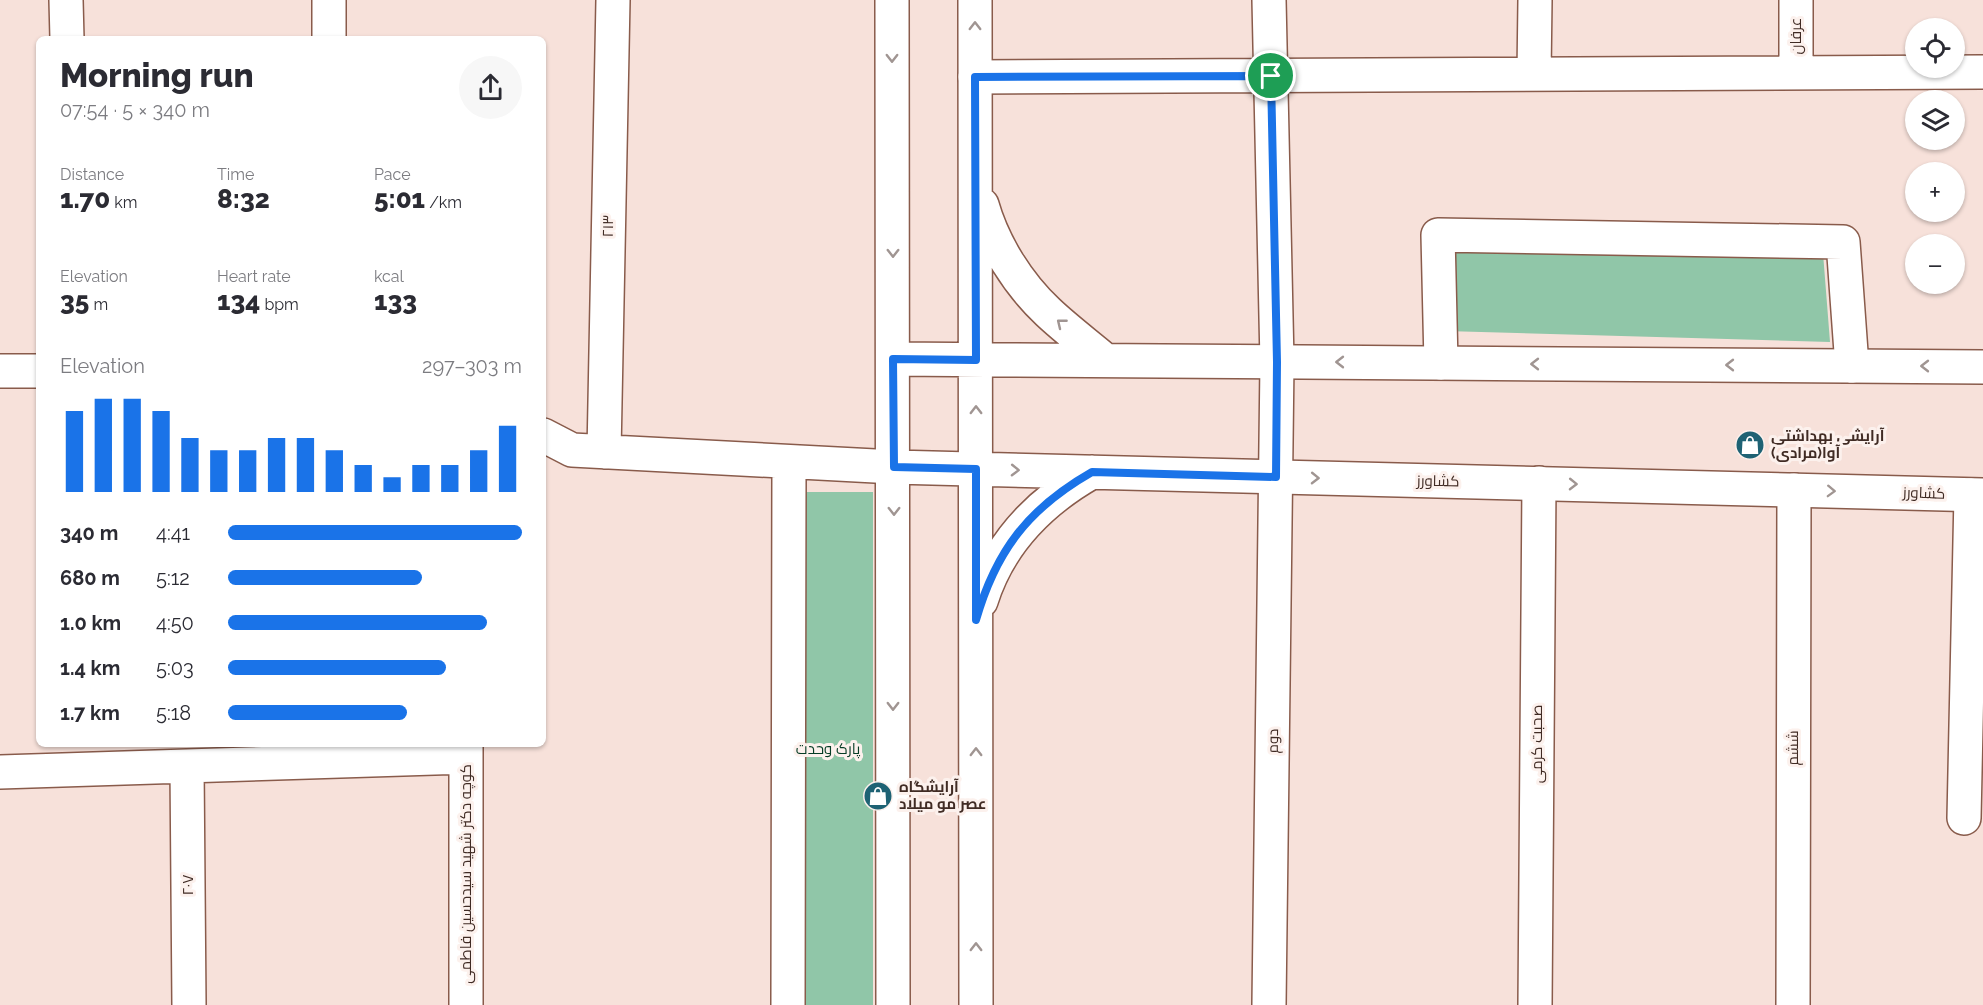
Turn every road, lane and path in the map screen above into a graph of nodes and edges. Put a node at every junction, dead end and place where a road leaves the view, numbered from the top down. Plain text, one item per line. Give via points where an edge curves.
1 (66, 0) edge
2 (329, 0) edge
3 (613, 0) edge
4 (892, 0) edge
5 (975, 0) edge
6 (1269, 0) edge
7 (1535, 0) edge
8 (1797, 0) edge
9 (67, 36) edge
10 (329, 36) edge
11 (1983, 72) edge
12 (1796, 73) junction
13 (1534, 74) junction
14 (1271, 76) junction
15 (975, 77) junction
16 (976, 178) junction
17 (893, 359) junction
18 (976, 360) junction
19 (1106, 360) junction
20 (1277, 362) junction
21 (1441, 363) junction
22 (1852, 366) junction
23 (1983, 367) edge
24 (0, 371) edge
25 (36, 371) edge
26 (546, 437) edge
27 (604, 452) junction
28 (789, 462) junction
29 (894, 467) junction
30 (976, 469) junction
31 (1092, 472) junction
32 (1276, 477) junction
33 (1539, 483) junction
34 (1794, 490) junction
35 (1977, 495) edge
36 (976, 620) junction
37 (466, 751) edge
38 (187, 766) junction
39 (0, 772) edge
40 (1964, 818) dead end
41 (189, 1005) edge
42 (466, 1005) edge
43 (788, 1005) edge
44 (893, 1005) edge
45 (976, 1005) edge
46 (1269, 1005) edge
47 (1535, 1005) edge
48 (1793, 1005) edge

1 - 9 street
2 - 10 street
3 - 27 street, ۲۱۳
4 -> 17 street
15 -> 5 street
6 - 14 street, دوم
7 - 13 street
8 - 12 street, عرفان
11 - 12 street
12 - 13 street
13 - 14 street
14 - 15 street
14 - 20 street, دوم
15 - 16 street
16 - 18 street
19 -> 16 street via 1047,312 1021,281 995,237
17 - 18 street
17 - 29 street
18 - 19 street
30 -> 18 street
19 - 20 street
21 -> 20 street
20 - 32 street, دوم
22 -> 21 street
21 - 22 street via 1438,235 1843,242
23 -> 22 street
24 - 25 street
26 - 27 street, کشاورز via 572,450
27 - 28 street, کشاورز
28 - 29 street, کشاورز
28 - 43 street
29 - 30 street, کشاورز
29 -> 44 street
30 -> 31 street, کشاورز
30 - 36 street
31 - 32 street, کشاورز
31 - 36 street via 1027,520 995,567
32 -> 33 street, کشاورز
32 - 46 street, دوم
33 -> 34 street, کشاورز
33 - 47 street, صحبت کرمی
34 -> 35 street, کشاورز
34 - 48 street, ششم
35 - 40 street
45 -> 36 street
37 - 38 street
37 - 42 street, کوچه دکتر شهید سیدحسین فاطمی
38 - 39 street
38 - 41 street, ۲۰۷

